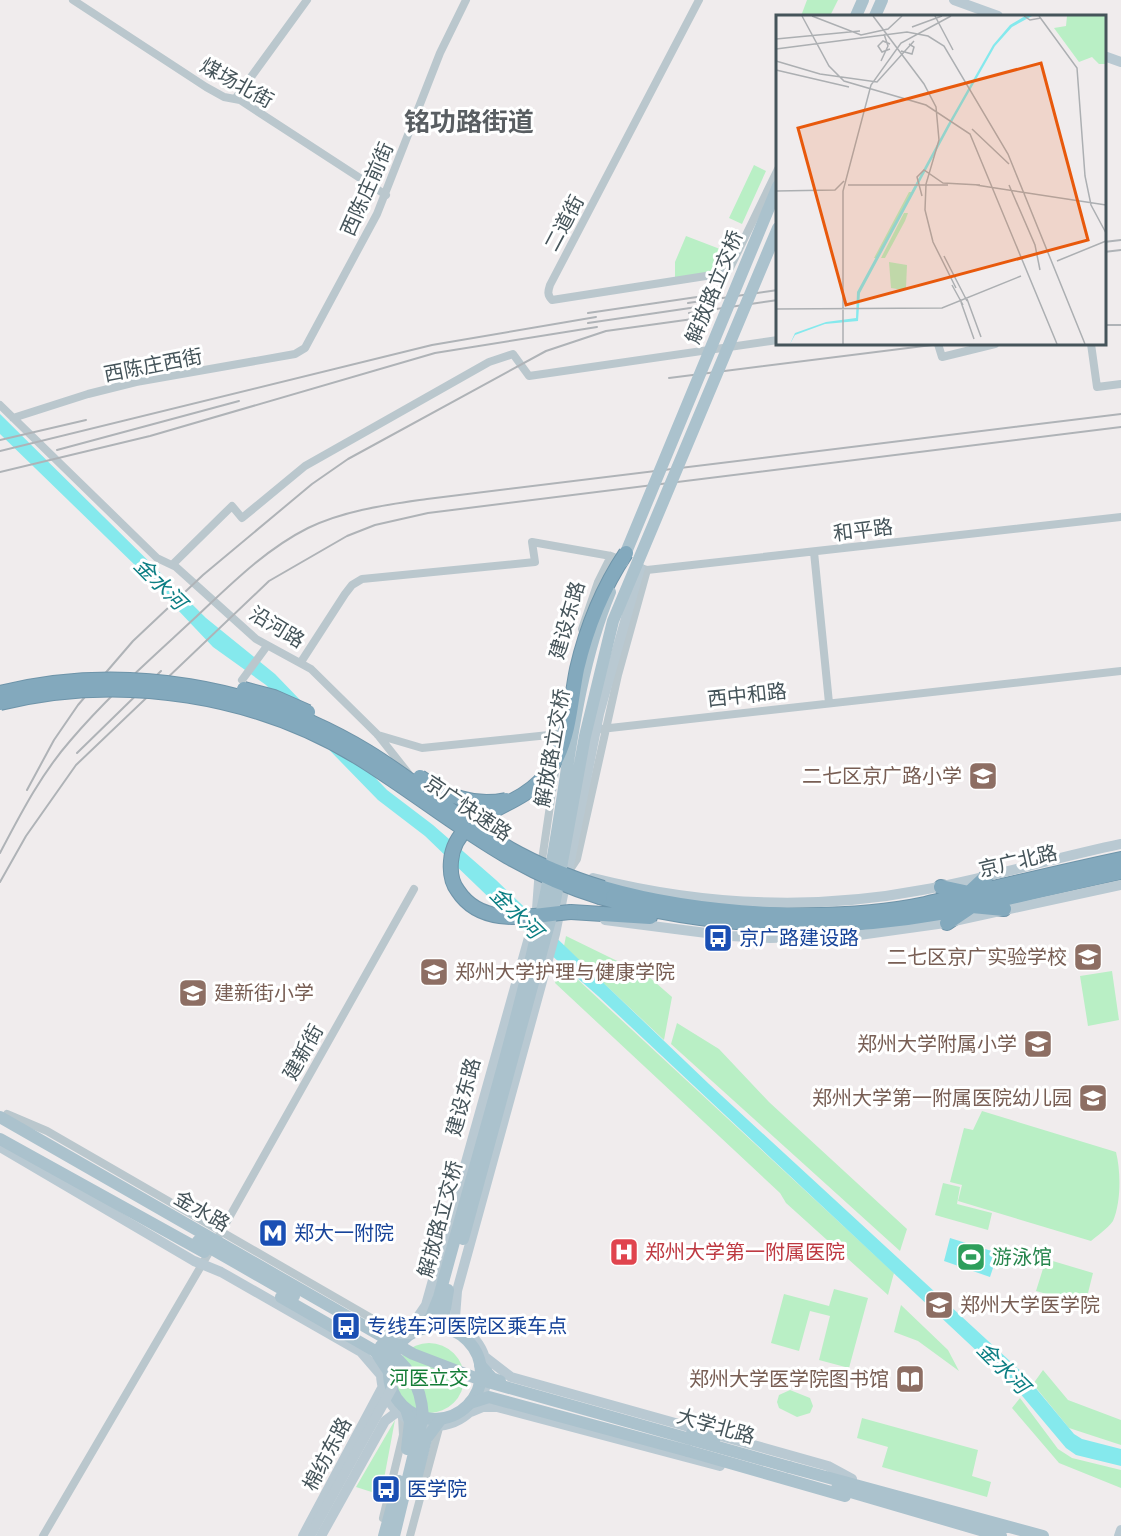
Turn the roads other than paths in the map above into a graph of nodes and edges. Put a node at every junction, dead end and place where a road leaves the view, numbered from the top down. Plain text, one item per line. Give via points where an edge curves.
1 (73, 0) edge
2 (307, 0) edge
3 (466, 0) edge
4 (699, 0) edge
5 (857, 0) edge
6 (864, 0) edge
7 (872, 0) edge
8 (882, 0) edge
9 (954, 0) edge
10 (850, 15) edge
11 (856, 15) edge
12 (865, 15) edge
13 (875, 15) edge
14 (996, 15) edge
15 (1106, 57) edge
16 (1121, 62) edge
17 (235, 99) junction
18 (776, 171) edge
19 (776, 188) edge
20 (386, 195) junction
21 (776, 230) edge
22 (776, 340) edge
23 (938, 345) edge
24 (991, 345) edge
25 (1091, 345) edge
26 (300, 351) joint
27 (1121, 384) edge
28 (0, 405) edge
29 (13, 418) junction
30 (1121, 517) edge
31 (645, 551) junction
32 (814, 552) junction
33 (626, 553) junction
34 (611, 556) junction
35 (172, 565) junction
36 (647, 570) junction
37 (267, 646) junction
38 (302, 662) junction
39 (1121, 671) edge
40 (242, 680) dead end
41 (173, 684) junction
42 (2, 700) edge
43 (829, 703) junction
44 (605, 729) junction
45 (561, 734) junction
46 (378, 735) junction
47 (525, 794) junction
48 (1121, 844) edge
49 (1121, 859) edge
50 (541, 865) junction
51 (570, 870) junction
52 (1121, 872) edge
53 (986, 877) junction
54 (1121, 885) edge
55 (941, 887) junction
56 (414, 889) dead end
57 (969, 893) junction
58 (926, 909) junction
59 (1004, 909) joint
60 (536, 911) junction
61 (560, 914) junction
62 (947, 923) joint
63 (810, 924) junction
64 (2, 1115) edge
65 (0, 1127) edge
66 (0, 1139) edge
67 (0, 1147) edge
68 (221, 1232) junction
69 (198, 1262) junction
70 (412, 1329) junction
71 (458, 1329) junction
72 (383, 1342) junction
73 (482, 1361) junction
74 (385, 1373) junction
75 (479, 1387) junction
76 (387, 1388) junction
77 (470, 1407) junction
78 (402, 1413) junction
79 (440, 1423) junction
80 (788, 1470) junction
81 (852, 1479) junction
82 (846, 1496) junction
83 (902, 1502) junction
84 (1121, 1530) edge
85 (43, 1536) edge
86 (303, 1536) edge
87 (310, 1536) edge
88 (321, 1536) edge
89 (378, 1536) edge
90 (384, 1536) edge
91 (394, 1536) edge
92 (402, 1536) edge
93 (410, 1536) edge
94 (1000, 1536) edge
95 (1043, 1536) edge
96 (1119, 1536) edge

1 - 17 street, 煤场北街 via 206,87
2 - 17 street
3 - 20 street, 西陈庄前街 via 440,53
4 - 18 street, 二道街 via 548,292 552,300 721,275 730,268
5 - 10 street
6 - 11 main road
7 - 12 main road
8 - 13 main road
9 - 14 street
15 - 16 street
17 - 20 street, 煤场北街
19 - 33 main road, 解放路立交桥, bridge
20 - 26 street, 西陈庄前街 via 308,343
21 - 31 main road, 解放路立交桥, bridge
22 - 35 street via 529,376 513,354 489,362 305,466 243,518 232,506
23 - 24 street via 942,357
25 - 27 street via 1097,387
26 - 29 street, 西陈庄西街 via 136,382
28 - 29 street, 沿河路
29 - 35 street, 沿河路 via 157,558
30 - 32 street, 和平路
31 - 51 street, bridge via 599,714
31 - 71 main road, 解放路立交桥, bridge via 620,603 605,647 554,906 448,1292 444,1315
32 - 36 street, 和平路
32 - 43 street
33 - 47 highway, bridge via 605,585 591,620 560,752 546,774
33 - 70 main road, 解放路立交桥, bridge via 588,661 544,904 439,1297 430,1317
34 - 36 street, 和平路
34 - 38 street, 和平路 via 532,542 535,562 362,579 345,594
34 - 45 street, 建设东路 via 584,620
35 - 37 street, 沿河路
36 - 44 street
37 - 38 street, 沿河路
37 - 40 street
38 - 46 street, 沿河路
39 - 43 street, 西中和路
41 - 42 highway, 京广快速路, bridge via 86,681
41 - 47 highway, bridge via 189,679 288,702 346,731 430,784 473,803
41 - 58 highway, 京广快速路, bridge via 241,697 317,725 369,753 510,849 549,869 603,888 676,904 759,913
42 - 63 highway, 京广快速路, bridge via 94,690 192,695 238,706 295,726 346,751 492,849 560,884 619,903 679,914
43 - 44 street, 西中和路
44 - 45 street, 西中和路
44 - 51 street via 577,860
45 - 46 street, 西中和路 via 422,748
45 - 50 street, 建设东路
46 - 50 street, 沿河路 via 441,808
47 - 63 highway, bridge via 473,823 454,845 450,873 453,882 466,902 481,912 503,917 612,913 768,929
48 - 53 street
49 - 57 highway, 京广北路
50 - 51 street
50 - 60 street, 建设东路
51 - 55 street via 678,896 752,903 838,900
51 - 61 street
52 - 58 highway, 京广北路
53 - 55 street
53 - 57 highway
54 - 59 street
55 - 57 highway
56 - 68 street, 建新街
57 - 58 highway, 京广北路
58 - 63 highway, 京广快速路 via 867,922
59 - 62 highway via 972,906
60 - 61 street
60 - 70 street, 建设东路 via 426,1305
61 - 62 street via 680,932 770,938 859,935
61 - 71 street via 457,1291
64 - 68 street via 47,1131
64 - 70 street, bridge via 376,1328 393,1334
64 - 72 main road, 金水路, bridge
65 - 72 main road, 金水路, bridge
66 - 74 main road, bridge via 375,1351
67 - 69 street
68 - 69 street, 建新街
68 - 70 street via 385,1326
69 - 74 street via 361,1352
69 - 85 street, 建新街
70 - 71 main road
70 - 74 main road, 解放路立交桥, bridge via 397,1347
71 - 73 main road
72 - 75 main road, 大学北路, bridge via 442,1376
72 - 80 main road, 大学北路, bridge via 459,1374
72 - 91 main road, bridge via 409,1370 422,1401 423,1416
73 - 75 main road, bridge
73 - 77 street via 485,1386
73 - 81 street via 511,1377 828,1466
73 - 81 main road, bridge via 492,1378 499,1381
74 - 76 main road, bridge
75 - 77 main road
75 - 80 main road, 大学北路
76 - 78 main road
76 - 86 street, 棉纺东路
76 - 87 street, bridge
77 - 79 main road
77 - 82 street via 497,1407 816,1492
77 - 82 main road, bridge via 489,1397
78 - 79 main road, bridge
78 - 88 street, 棉纺东路 via 385,1421
78 - 89 street via 403,1435
78 - 90 main road, bridge via 410,1422 408,1444
79 - 92 main road, bridge via 423,1447
79 - 93 street
80 - 83 main road, 大学北路
81 - 83 main road
82 - 83 main road
83 - 94 main road, 大学北路
83 - 95 main road, 大学北路
84 - 96 street

